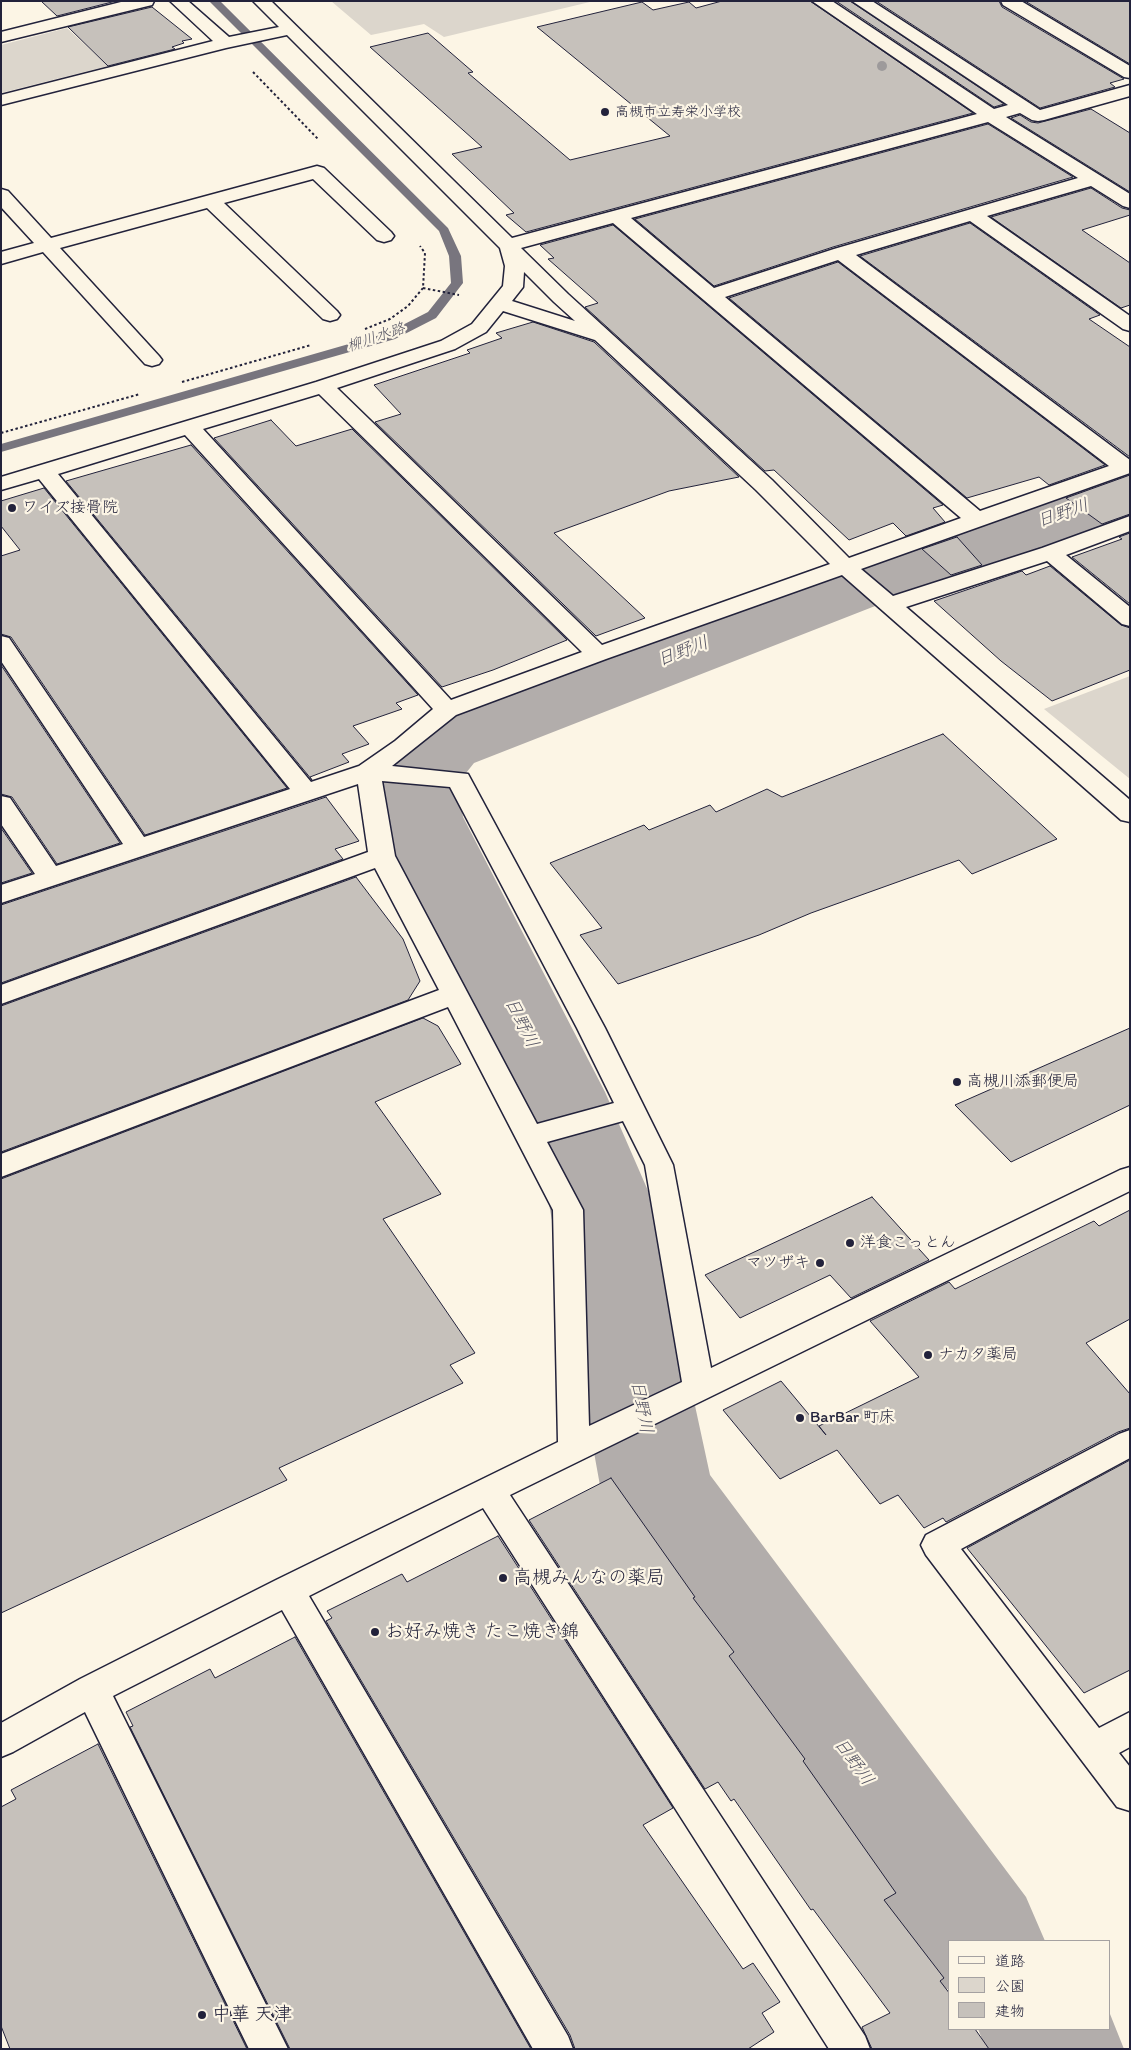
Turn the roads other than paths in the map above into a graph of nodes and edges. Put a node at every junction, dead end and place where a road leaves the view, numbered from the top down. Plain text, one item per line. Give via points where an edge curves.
1 (146, 1) edge
2 (178, 1) edge
3 (261, 1) edge
4 (820, 1) edge
5 (860, 1) edge
6 (1009, 1) edge
7 (291, 29) junction
8 (1, 37) edge
9 (225, 43) junction
10 (1130, 73) edge
11 (1130, 90) edge
12 (1, 100) edge
13 (1022, 107) junction
14 (992, 116) junction
15 (1093, 179) junction
16 (1, 195) edge
17 (211, 201) junction
18 (1130, 202) edge
19 (972, 214) junction
20 (618, 216) junction
21 (384, 236) dead end
22 (509, 245) junction
23 (47, 246) junction
24 (841, 252) junction
25 (1, 258) edge
26 (711, 295) junction
27 (500, 304) junction
28 (330, 314) dead end
29 (1130, 325) edge
30 (603, 337) junction
31 (152, 360) dead end
32 (323, 386) junction
33 (188, 427) junction
34 (1128, 467) edge
35 (44, 471) junction
36 (1, 484) edge
37 (977, 520) junction
38 (1130, 523) edge
39 (1050, 554) junction
40 (849, 570) junction
41 (886, 601) junction
42 (1130, 619) edge
43 (1, 643) edge
44 (598, 654) junction
45 (447, 710) junction
46 (368, 772) junction
47 (306, 792) junction
48 (1, 804) edge
49 (1130, 814) edge
50 (138, 848) junction
51 (382, 856) junction
52 (50, 877) junction
53 (1, 894) edge
54 (455, 994) junction
55 (1, 995) edge
56 (631, 1109) junction
57 (530, 1136) junction
58 (1, 1166) edge
59 (1130, 1178) edge
60 (699, 1387) junction
61 (1130, 1443) edge
62 (574, 1448) junction
63 (489, 1490) junction
64 (288, 1590) junction
65 (92, 1690) junction
66 (1130, 1728) edge
67 (1, 1741) edge
68 (1094, 1749) junction
69 (1130, 1795) edge
70 (269, 2049) edge
71 (554, 2049) edge
72 (851, 2049) edge

1 - 8 street
2 - 9 street
3 - 7 street
4 - 14 street
5 - 13 street
6 - 10 street
7 - 9 street
7 - 22 street
9 - 12 street
11 - 13 street via 1038,116
13 - 14 street
14 - 15 street
14 - 20 street
15 - 18 street
15 - 19 street
16 - 23 street
17 - 21 street via 317,172
17 - 23 street
17 - 28 street
19 - 24 street
19 - 29 street
20 - 22 street
20 - 26 street
22 - 27 street via 515,266 513,287
22 - 30 street
23 - 25 street
23 - 31 street
24 - 26 street
24 - 34 street
26 - 37 street
27 - 30 street
27 - 32 street via 479,328 448,345
30 - 40 street via 764,485
32 - 33 street
32 - 44 street
33 - 35 street
33 - 45 street
34 - 37 street
35 - 36 street
35 - 47 street
37 - 40 street
38 - 39 street
39 - 41 street
39 - 42 street
40 - 41 street
40 - 44 street
41 - 49 street
43 - 50 street
44 - 45 street
45 - 46 street
46 - 47 street
46 - 51 street
46 - 56 street via 459,780
47 - 50 street
48 - 52 street
50 - 52 street
51 - 54 street
51 - 55 street
52 - 53 street
54 - 57 street
54 - 58 street
56 - 57 street
56 - 60 street via 659,1165
57 - 62 street via 568,1210
59 - 60 street
60 - 62 street
61 - 68 street via 938,1545
62 - 63 street
63 - 64 street
63 - 72 street
64 - 65 street
64 - 71 street
65 - 67 street
65 - 70 street
66 - 68 street
68 - 69 street

